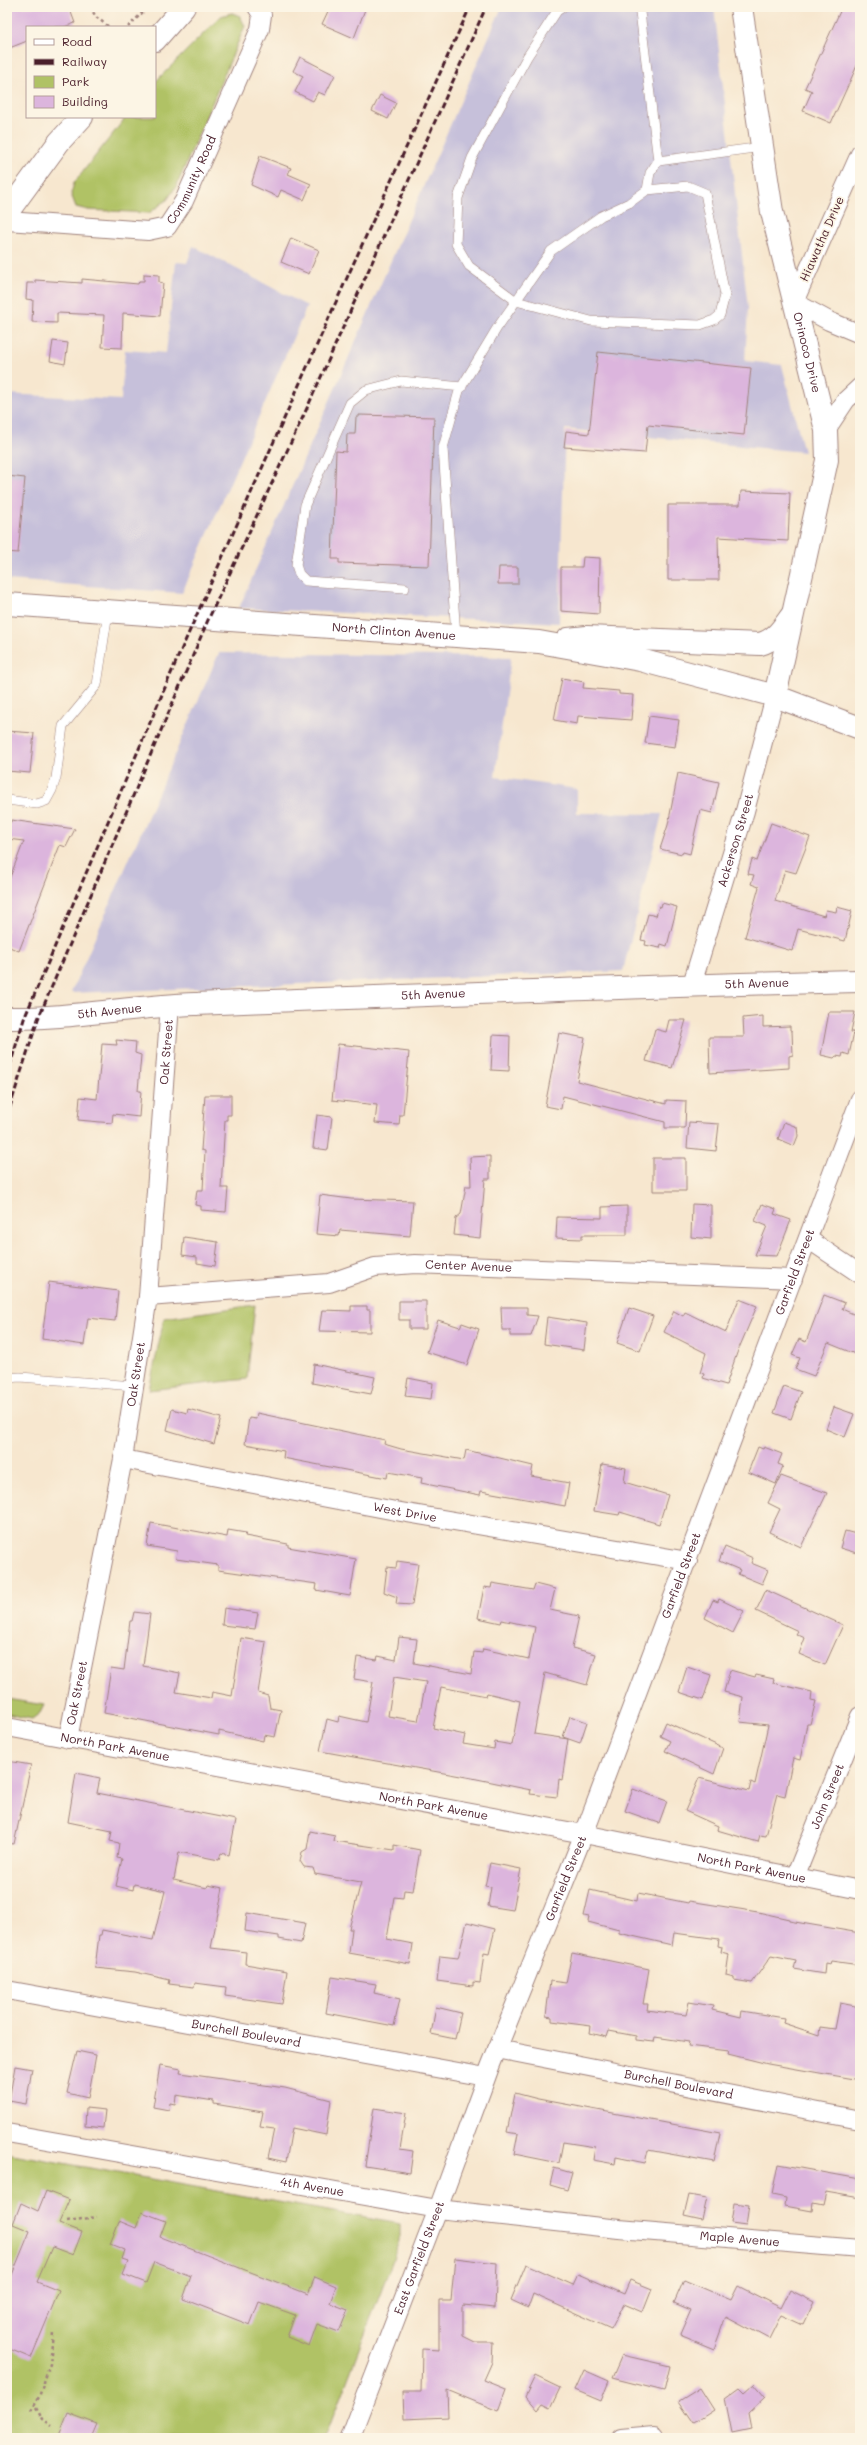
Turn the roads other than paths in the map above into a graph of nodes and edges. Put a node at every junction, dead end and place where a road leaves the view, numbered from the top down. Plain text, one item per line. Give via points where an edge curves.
1 (184, 7) edge
2 (257, 7) edge
3 (563, 7) edge
4 (637, 7) edge
5 (741, 7) edge
6 (156, 39) edge
7 (81, 118) edge
8 (762, 147) junction
9 (860, 154) edge
10 (658, 161) junction
11 (647, 190) junction
12 (7, 213) edge
13 (7, 221) edge
14 (516, 301) junction
15 (794, 302) junction
16 (860, 334) edge
17 (462, 387) junction
18 (860, 387) edge
19 (826, 430) junction
20 (405, 588) dead end
21 (7, 604) edge
22 (795, 610) junction
23 (108, 612) junction
24 (456, 637) junction
25 (542, 643) junction
26 (775, 696) junction
27 (860, 728) edge
28 (7, 800) edge
29 (860, 981) edge
30 (692, 984) junction
31 (170, 1005) junction
32 (7, 1018) edge
33 (860, 1099) edge
34 (808, 1239) junction
35 (860, 1274) edge
36 (792, 1279) junction
37 (148, 1297) junction
38 (7, 1378) edge
39 (134, 1386) junction
40 (124, 1459) junction
41 (688, 1561) junction
42 (860, 1716) edge
43 (7, 1727) edge
44 (68, 1739) junction
45 (584, 1834) junction
46 (795, 1877) junction
47 (860, 1890) edge
48 (7, 1990) edge
49 (497, 2049) junction
50 (486, 2077) junction
51 (860, 2120) edge
52 (7, 2133) edge
53 (438, 2210) junction
54 (619, 2229) joint
55 (860, 2249) edge
56 (654, 2435) dead end
57 (350, 2438) edge
58 (620, 2438) edge

1 - 6 main road
2 - 13 street, Community Road via 262,15 260,29 184,201 167,227 148,231
3 - 14 lane via 557,11 527,57 472,158 458,198 456,244 469,266
4 - 10 lane via 640,12
5 - 8 main road, Orinoco Drive
7 - 12 main road via 59,142
8 - 10 lane
8 - 15 main road, Orinoco Drive via 772,212
9 - 15 street, Hiawatha Drive
10 - 11 lane via 650,173
11 - 14 lane via 629,203 601,216 551,251
11 - 14 lane via 688,186 705,193 725,294 720,315 700,325 591,321
14 - 17 lane
15 - 16 street
15 - 19 main road, Orinoco Drive
17 - 20 lane via 401,381 366,390 350,403 339,422 305,505 296,565 299,574 306,581
17 - 24 lane via 443,448
18 - 19 street via 846,400
19 - 22 main road, Orinoco Drive via 828,460
21 - 23 main road, North Clinton Avenue
22 - 25 main road via 780,632 760,644 587,637
22 - 26 main road, Orinoco Drive
23 - 24 main road, North Clinton Avenue
23 - 28 lane via 97,685 63,726 52,790 46,801 37,804
24 - 25 main road, North Clinton Avenue
25 - 26 main road, North Clinton Avenue via 640,660
26 - 27 main road
26 - 30 street, Ackerson Street via 745,811
29 - 30 main road, 5th Avenue
30 - 31 main road, 5th Avenue
31 - 32 main road, 5th Avenue via 38,1019
31 - 37 street, Oak Street
33 - 34 street, Garfield Street
34 - 35 street
34 - 36 street, Garfield Street
36 - 37 street, Center Avenue via 415,1264 374,1268 328,1283
36 - 41 street, Garfield Street
37 - 39 street, Oak Street
38 - 39 lane
39 - 40 street, Oak Street
40 - 41 street, West Drive via 401,1512
40 - 44 street, Oak Street
41 - 45 street, Garfield Street
42 - 46 street, John Street
43 - 44 street, North Park Avenue
44 - 45 street, North Park Avenue
45 - 46 street, North Park Avenue
45 - 49 street, Garfield Street
46 - 47 street, North Park Avenue
48 - 50 street, Burchell Boulevard
49 - 50 street, Garfield Street
49 - 51 street, Burchell Boulevard
50 - 53 street, East Garfield Street
52 - 53 street, 4th Avenue
53 - 54 street, 4th Avenue
53 - 57 street, East Garfield Street
54 - 55 street, Maple Avenue
56 - 58 street

